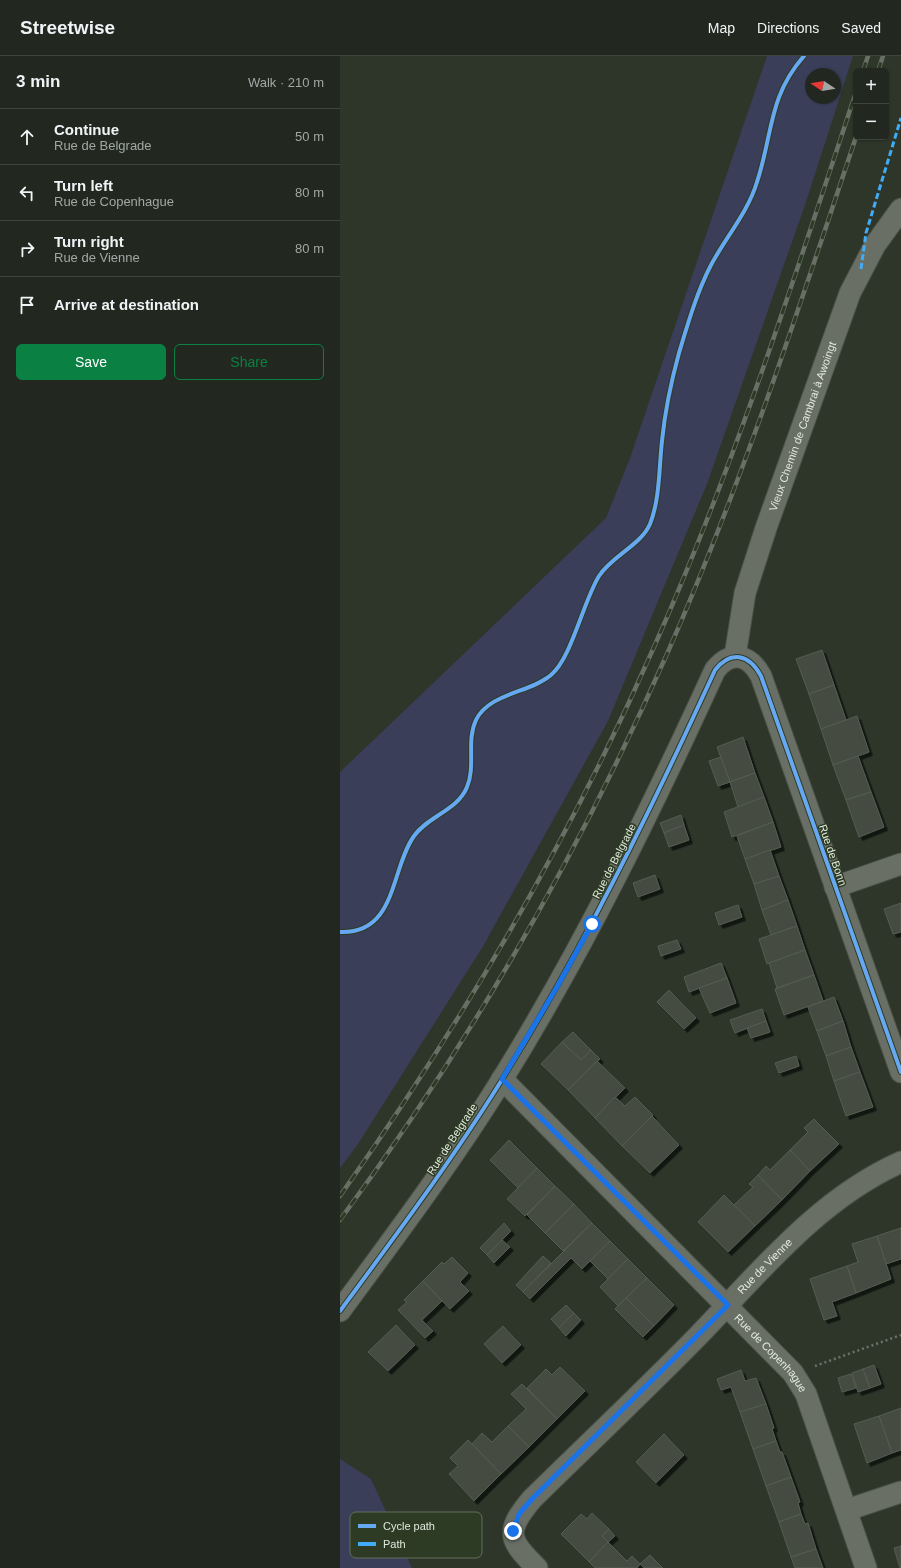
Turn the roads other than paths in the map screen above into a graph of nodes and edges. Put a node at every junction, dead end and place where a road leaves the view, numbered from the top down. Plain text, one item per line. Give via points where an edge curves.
1 (901, 209) edge
2 (735, 656) junction
3 (901, 864) edge
4 (835, 887) junction
5 (901, 1072) edge
6 (502, 1079) junction
7 (901, 1162) edge
8 (728, 1305) junction
9 (340, 1311) edge
10 (901, 1492) edge
11 (847, 1510) junction
12 (537, 1568) edge
13 (866, 1568) edge

1 - 2 street, Vieux Chemin de Cambrai à Awoingt via 875,245 850,293 745,593
2 - 4 street, Rue de Bonn via 751,662 761,676
2 - 6 street, Rue de Belgrade via 728,658 715,670 661,787 592,924
3 - 4 street
4 - 5 street, Rue de Bonn
6 - 8 street, Rue de Copenhague
6 - 9 street, Rue de Belgrade via 442,1172
7 - 8 street, Rue de Vienne via 861,1183 823,1211
8 - 11 street, Rue de Copenhague via 793,1373 806,1394
8 - 12 street, Rue de Vienne via 519,1514 513,1531 514,1540 517,1548
10 - 11 street
11 - 13 street, Rue de Copenhague

